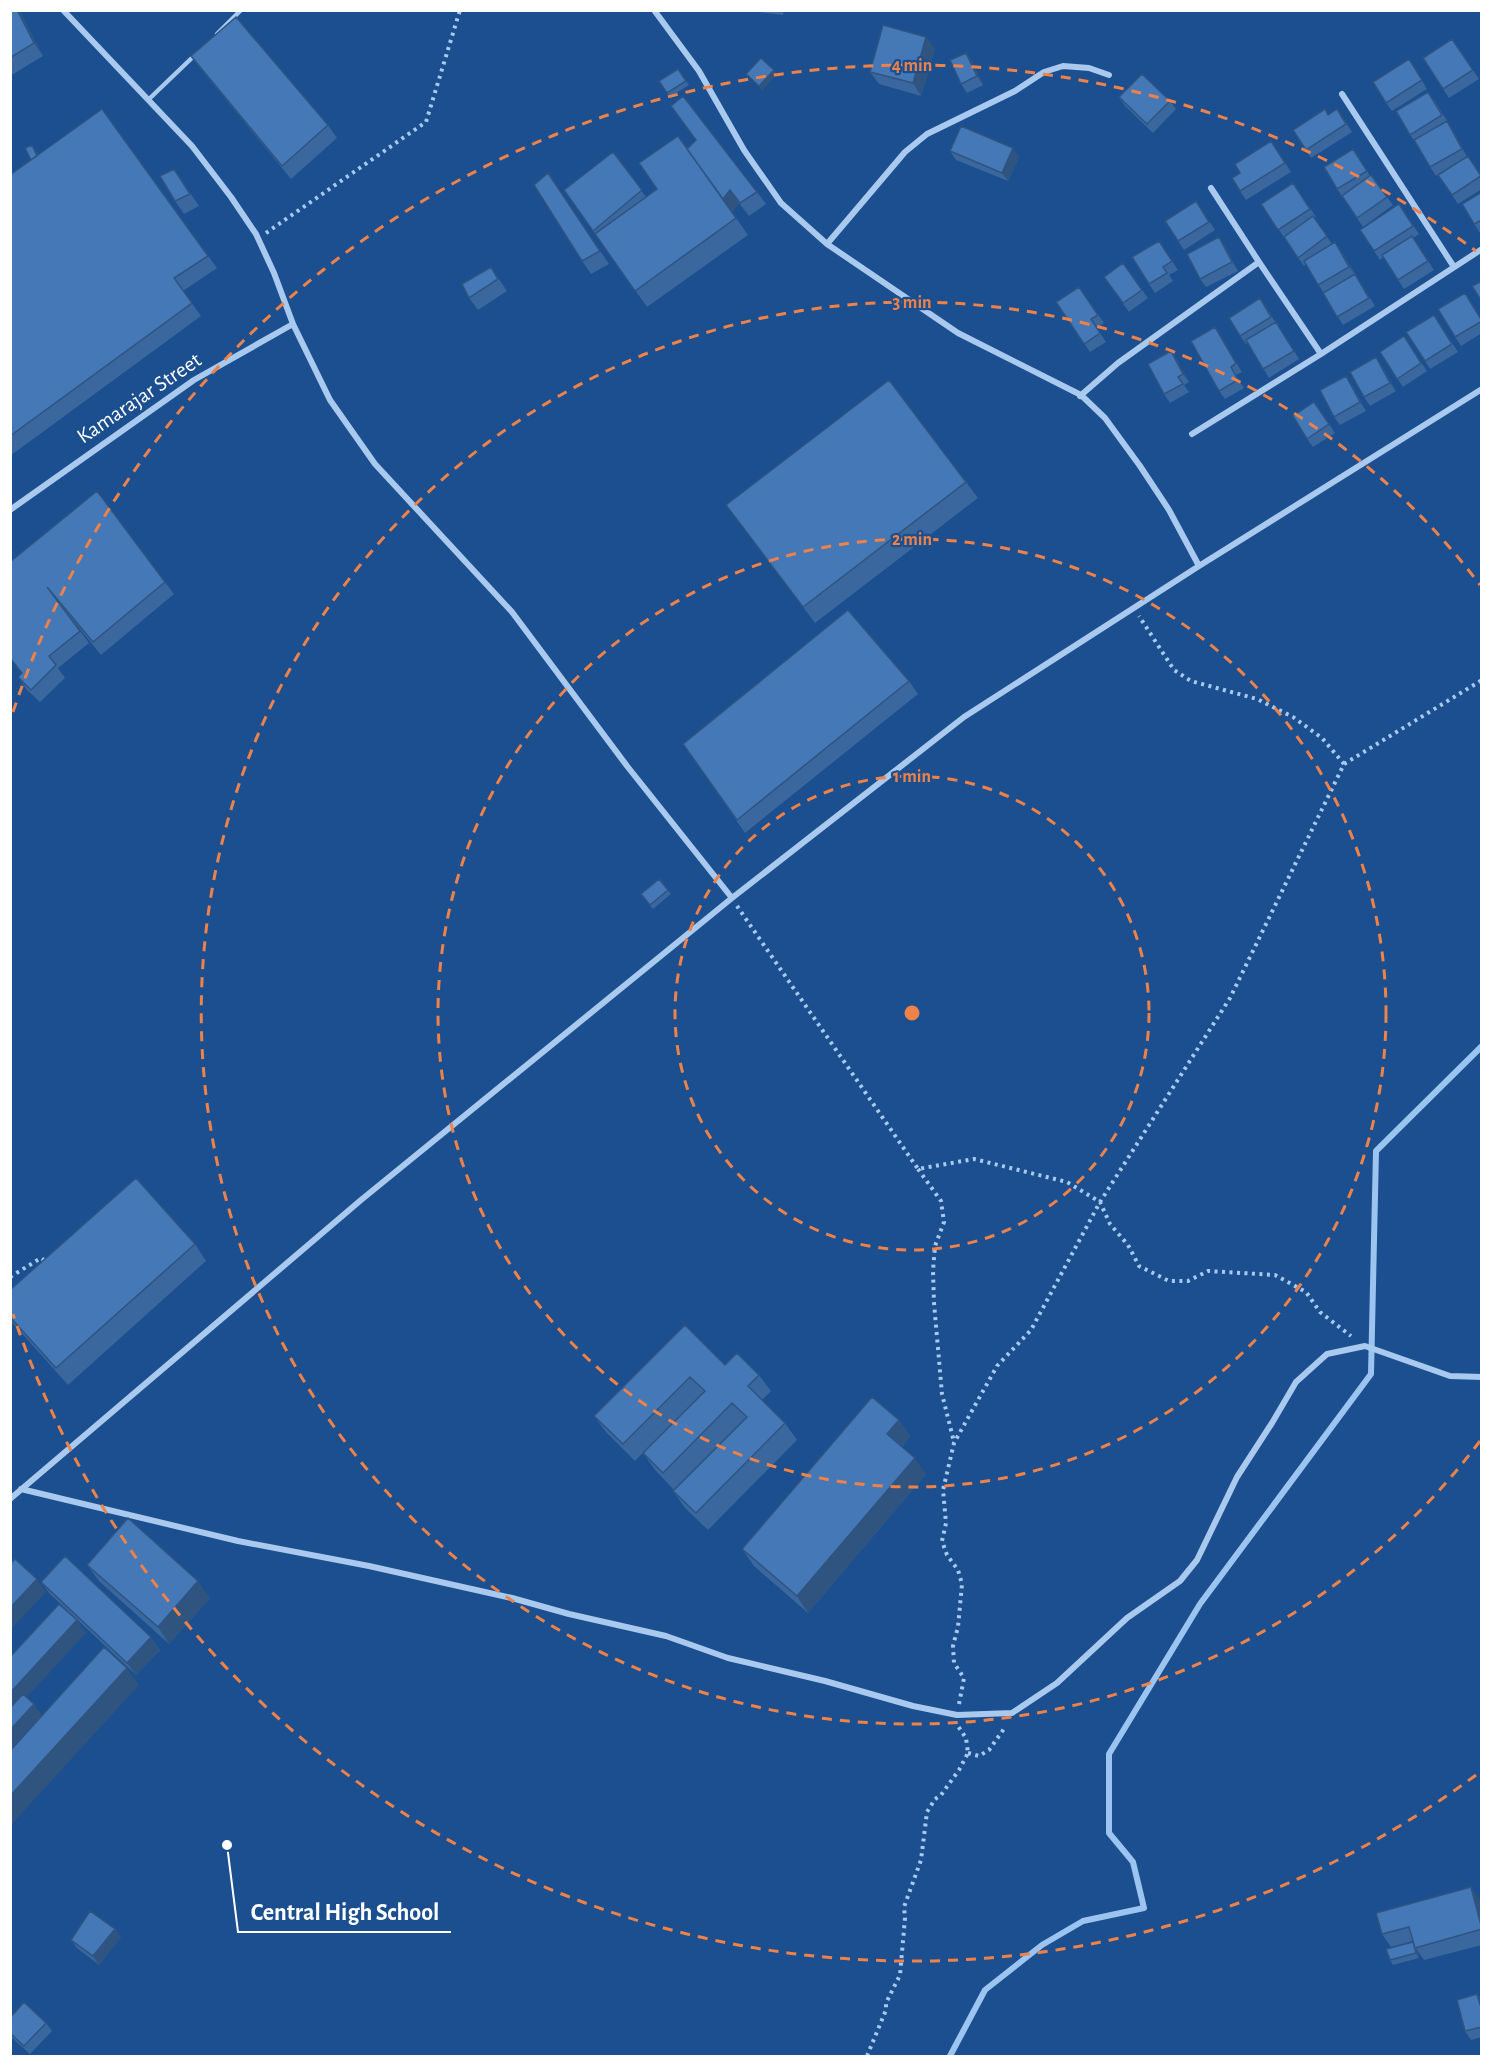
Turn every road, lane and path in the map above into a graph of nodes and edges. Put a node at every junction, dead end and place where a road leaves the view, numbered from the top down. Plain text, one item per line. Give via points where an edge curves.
1 (63, 10) edge
2 (241, 10) edge
3 (460, 10) edge
4 (654, 10) edge
5 (215, 35) edge
6 (198, 51) edge
7 (1109, 75) dead end
8 (1342, 94) dead end
9 (148, 100) junction
10 (1210, 188) dead end
11 (258, 238) junction
12 (827, 244) junction
13 (1482, 249) edge
14 (1259, 262) junction
15 (1454, 267) junction
16 (293, 324) junction
17 (1321, 354) junction
18 (1482, 389) edge
19 (1080, 396) junction
20 (1192, 434) dead end
21 (10, 510) edge
22 (1199, 566) junction
23 (1134, 608) junction
24 (1482, 681) edge
25 (1344, 764) junction
26 (732, 898) junction
27 (918, 1168) junction
28 (1100, 1202) junction
29 (52, 1266) edge
30 (10, 1277) edge
31 (1365, 1346) junction
32 (1482, 1377) edge
33 (954, 1443) junction
34 (21, 1489) junction
35 (10, 1499) edge
36 (1012, 1713) junction
37 (957, 1715) junction
38 (968, 1753) junction
39 (867, 2056) edge

1 - 9 street
2 - 5 lane
3 - 11 path via 426,122
4 - 12 street via 699,71 744,150 782,203
6 - 9 lane
7 - 12 street via 1089,68 1063,66 1044,72 1015,91 927,134 905,152
8 - 15 street
9 - 11 street via 192,146
10 - 14 street
11 - 16 street
12 - 19 street via 958,333
13 - 15 street
14 - 17 street
14 - 19 street via 1118,363
15 - 17 street
16 - 21 street, Kamarajar Street via 194,380
16 - 26 street via 330,400 375,464 512,612
17 - 20 street
18 - 22 street
19 - 22 street via 1105,418 1140,466
22 - 23 street
23 - 25 path via 1174,670 1191,681 1257,699 1293,717 1322,738
23 - 26 street via 964,717
24 - 25 path
25 - 28 path via 1230,998
26 - 27 path
26 - 34 street via 362,1200
27 - 28 path via 974,1159 1067,1182
27 - 33 path via 940,1201 944,1222 935,1246 934,1303 942,1394
28 - 31 path via 1139,1266 1169,1281 1188,1281 1208,1271 1275,1275 1306,1292 1320,1312
28 - 33 path via 1031,1330 997,1366
29 - 30 path via 41,1258
31 - 32 street via 1450,1376
31 - 36 street via 1327,1354 1296,1382 1237,1477 1197,1560 1180,1581 1127,1618 1058,1683
33 - 37 path via 943,1491 946,1523 942,1541 962,1584 953,1646 954,1663 964,1678
34 - 35 street
34 - 37 street via 238,1541 512,1598 666,1636 728,1658
36 - 37 street
36 - 38 path via 989,1750 979,1756
37 - 38 path
38 - 39 path via 927,1812 921,1860 904,1907 900,1975

